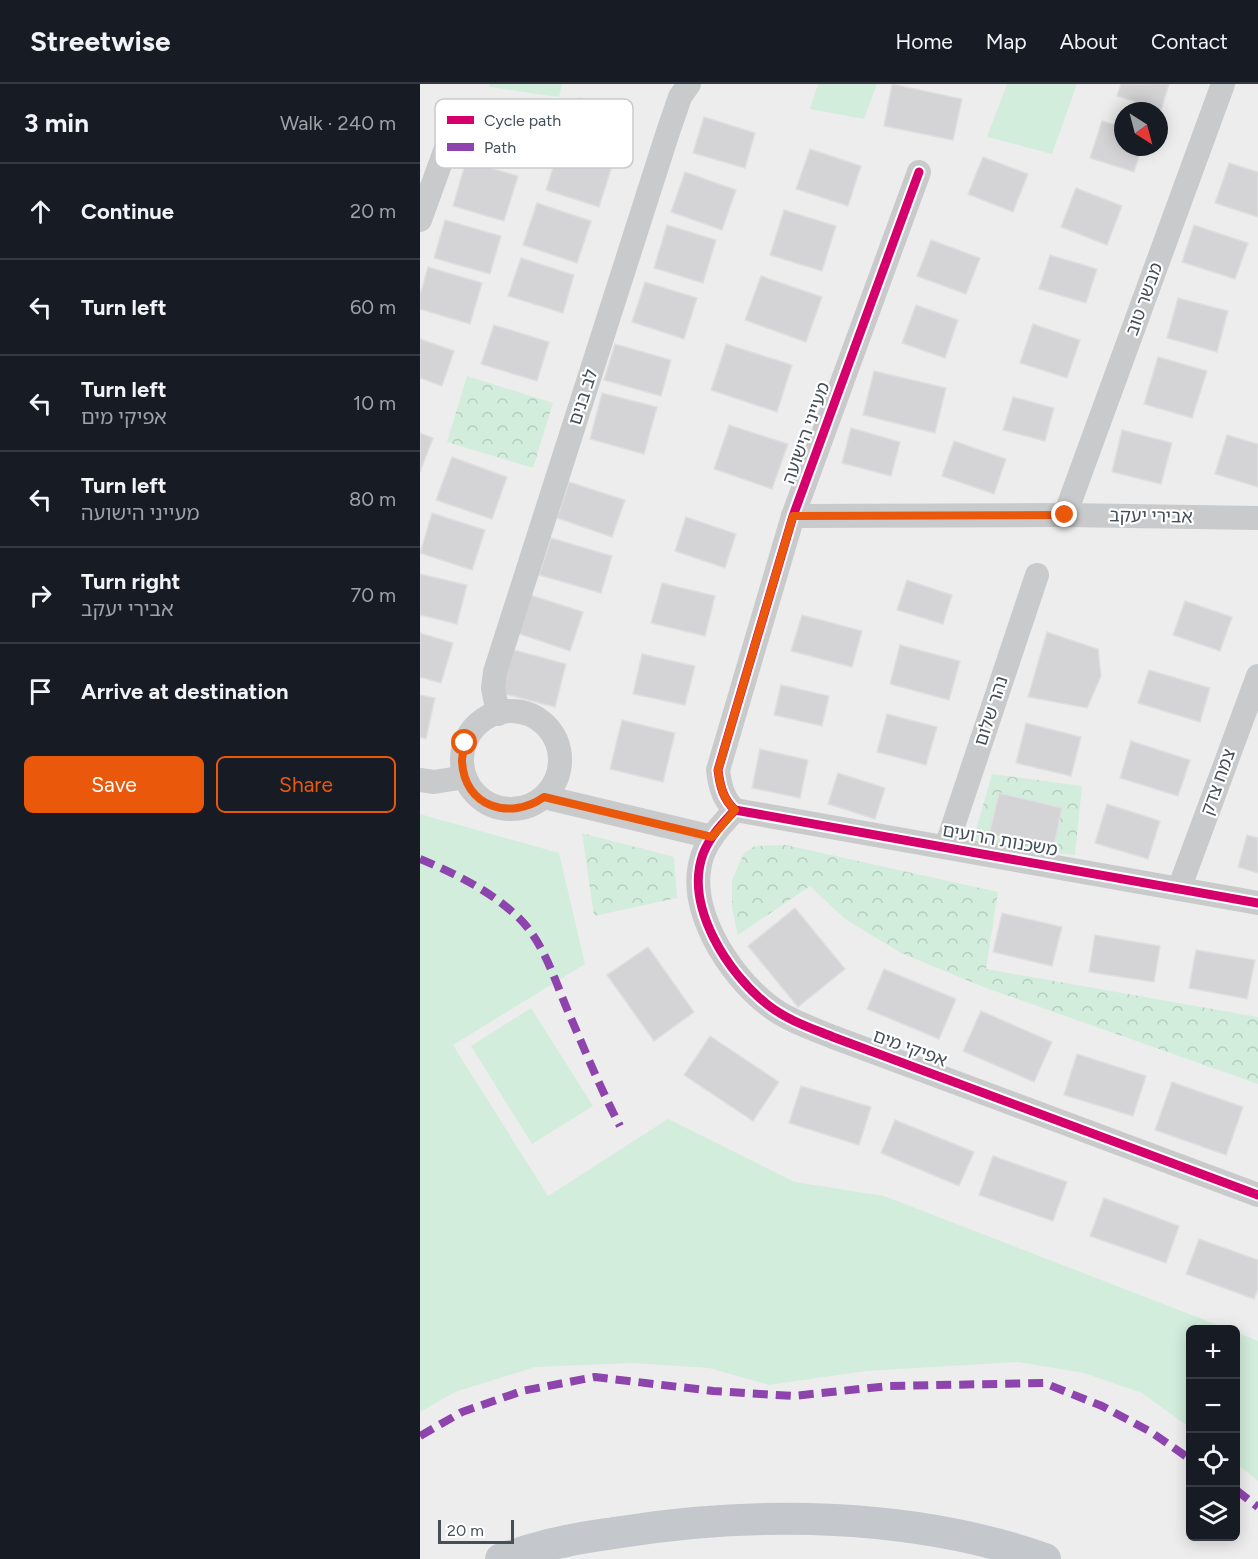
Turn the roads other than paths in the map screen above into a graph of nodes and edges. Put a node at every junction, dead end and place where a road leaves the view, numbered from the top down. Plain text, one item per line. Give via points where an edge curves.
1 (689, 84) edge
2 (1223, 84) edge
3 (439, 168) edge
4 (919, 172) dead end
5 (420, 220) edge
6 (1065, 515) junction
7 (793, 516) junction
8 (1258, 519) edge
9 (1037, 574) dead end
10 (1258, 676) edge
11 (498, 714) junction
12 (465, 777) junction
13 (420, 780) edge
14 (544, 797) junction
15 (735, 810) junction
16 (712, 837) junction
17 (946, 847) junction
18 (1179, 889) junction
19 (1258, 903) edge
20 (1258, 1195) edge
21 (501, 1559) edge
22 (1045, 1559) edge

1 - 11 street, לב בנים via 680,97 667,135 495,672 493,687
2 - 6 street, מבשר טוב
3 - 5 street
4 - 7 street, מעייני הישועה
6 - 7 street, אבירי יעקב
6 - 8 street, אבירי יעקב
7 - 15 street, מעייני הישועה via 718,770 720,788
9 - 17 street, נהר שלום
10 - 18 street, צמח צדק
11 - 12 street via 474,728 465,743
11 - 14 street via 524,712 539,719 554,734 560,750 560,768 555,784
12 - 13 street
12 - 14 street via 485,803 501,809 519,809
14 - 16 street
15 - 16 street, אפיקי מים
15 - 17 street, משכנות הרועים
16 - 20 street, אפיקי מים via 703,855 698,886 703,911 730,965 769,1006 793,1021 833,1037
17 - 18 street, משכנות הרועים
18 - 19 street, משכנות הרועים
21 - 22 main road via 562,1541 651,1527 733,1520 825,1519 929,1530 1010,1546

